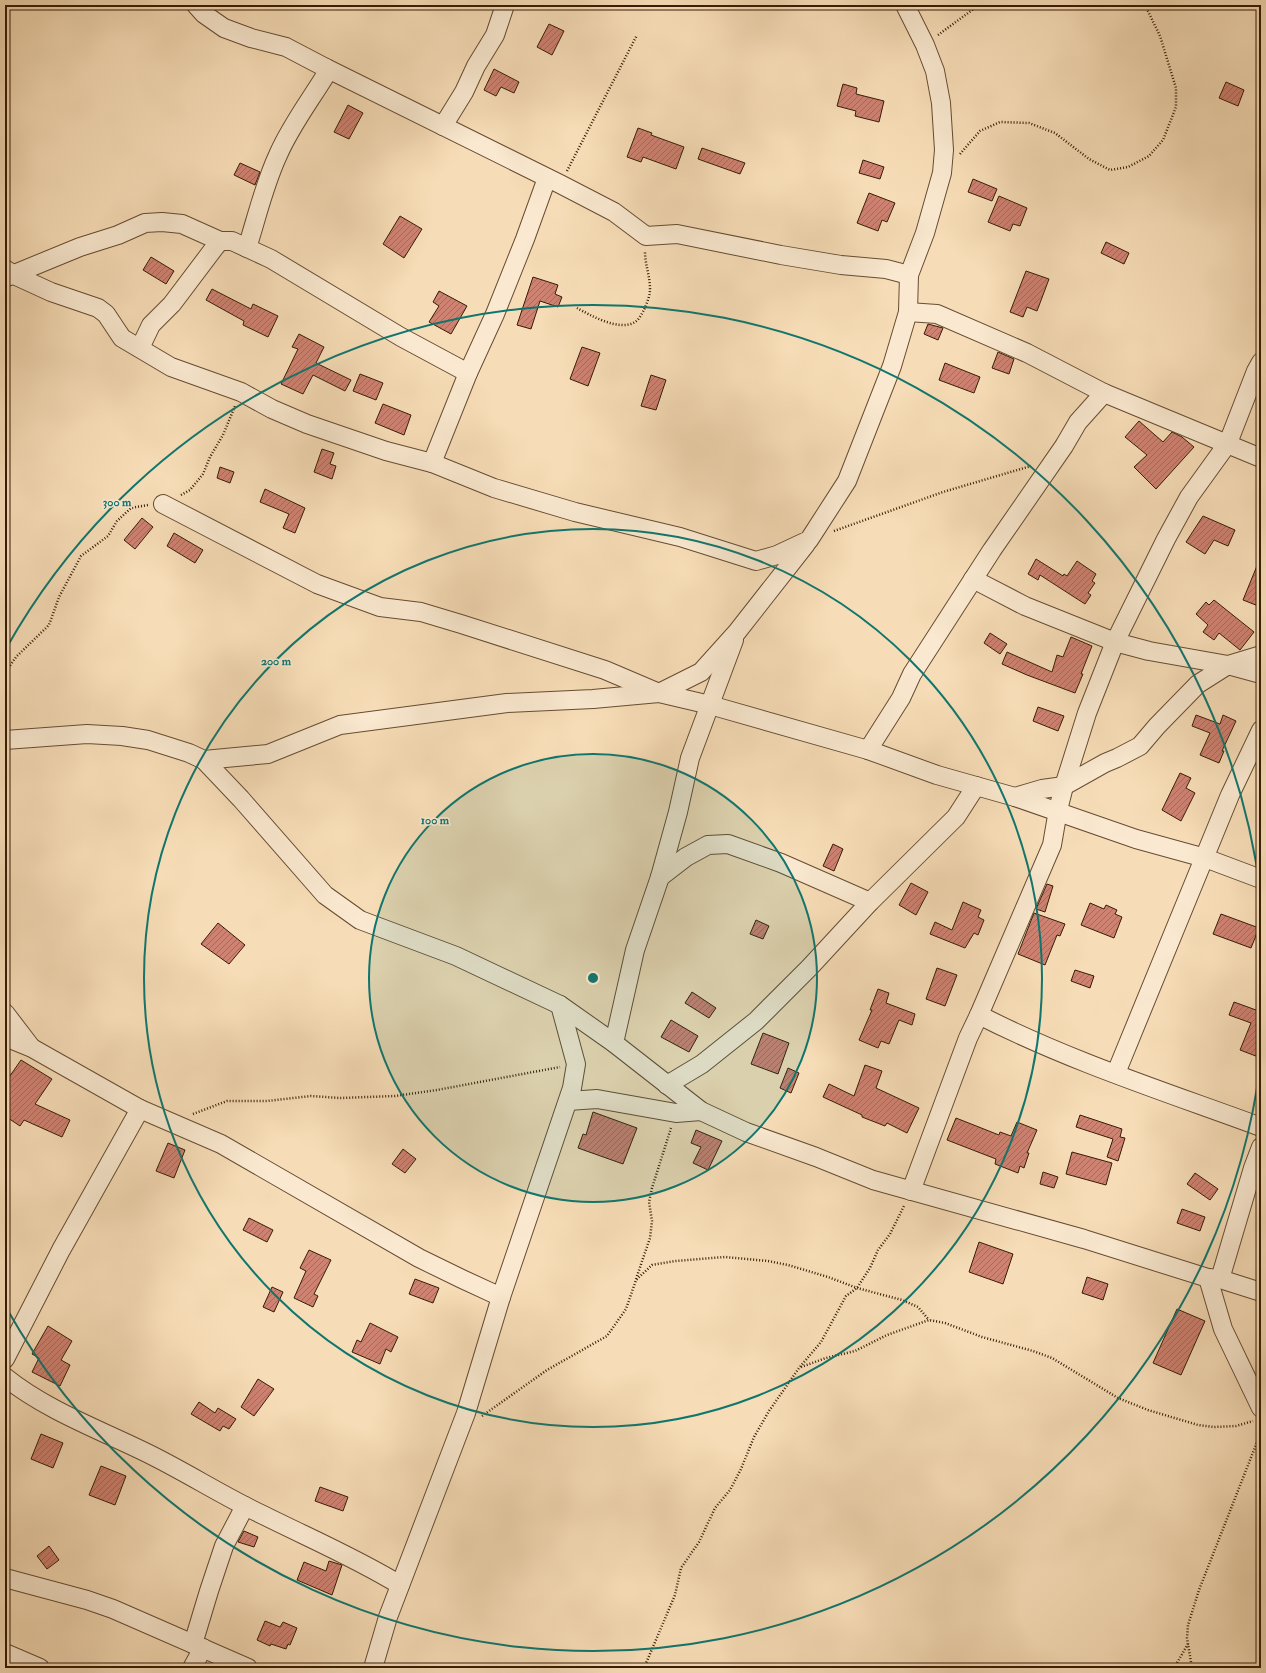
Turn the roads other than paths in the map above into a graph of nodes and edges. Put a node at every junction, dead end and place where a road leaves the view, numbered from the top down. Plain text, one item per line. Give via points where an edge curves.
1 (196, 5) edge
2 (505, 5) edge
3 (905, 5) edge
4 (326, 68) junction
5 (443, 126) junction
6 (553, 181) junction
7 (220, 241) junction
8 (246, 248) junction
9 (8, 274) edge
10 (909, 275) junction
11 (908, 312) junction
12 (140, 348) junction
13 (1261, 362) edge
14 (468, 372) junction
15 (1104, 393) junction
16 (1228, 443) junction
17 (1261, 458) edge
18 (432, 462) junction
19 (163, 504) road end
20 (809, 540) junction
21 (973, 579) junction
22 (737, 632) junction
23 (1116, 642) junction
24 (1261, 654) edge
25 (1228, 665) junction
26 (1261, 674) edge
27 (659, 693) junction
28 (710, 705) junction
29 (1261, 730) edge
30 (5, 740) edge
31 (868, 750) junction
32 (204, 760) junction
33 (976, 786) junction
34 (1064, 786) junction
35 (1015, 796) junction
36 (1058, 810) junction
37 (1205, 858) junction
38 (660, 877) junction
39 (1261, 878) edge
40 (870, 902) junction
41 (560, 1005) junction
42 (5, 1013) edge
43 (980, 1015) junction
44 (5, 1037) edge
45 (614, 1043) junction
46 (32, 1048) junction
47 (1116, 1073) junction
48 (667, 1085) junction
49 (568, 1101) junction
50 (140, 1109) junction
51 (701, 1112) junction
52 (1261, 1126) edge
53 (1261, 1148) edge
54 (911, 1191) junction
55 (1214, 1278) junction
56 (1261, 1292) edge
57 (501, 1296) junction
58 (5, 1359) edge
59 (5, 1377) edge
60 (1258, 1414) edge
61 (245, 1506) junction
62 (5, 1578) edge
63 (400, 1585) junction
64 (198, 1646) junction
65 (5, 1653) edge
66 (40, 1668) edge
67 (192, 1668) edge
68 (248, 1668) edge
69 (373, 1668) edge

1 - 4 street via 224,28 251,38 286,46
2 - 5 street via 495,35
3 - 10 street via 925,45 934,71 942,103 944,150 942,173 925,233
4 - 5 street
4 - 8 street via 325,76 278,154
5 - 6 street
6 - 10 street via 614,212 646,236 677,234 782,255 841,265 886,269
6 - 14 street
7 - 8 street via 232,241
7 - 9 street via 182,224 145,223
7 - 12 street via 172,304 151,325
8 - 14 street via 271,259 401,337
9 - 12 street via 98,308 108,317 122,338
10 - 11 street
11 - 15 street via 937,314 1026,353
11 - 20 street via 892,366 847,481
12 - 18 street via 171,367 241,392 308,424 386,451
13 - 16 street
14 - 18 street
15 - 16 street
15 - 21 street via 1078,422
16 - 17 street
16 - 23 street via 1189,497
18 - 20 street via 494,488 575,512 680,537 756,561 777,555
19 - 27 street via 282,567 345,595 380,607 421,612 461,624 605,670
20 - 22 street
21 - 23 street via 1025,606
21 - 31 street via 912,674 901,698
22 - 27 street via 700,672
22 - 28 street
23 - 25 street
23 - 34 street via 1087,712
24 - 25 street
25 - 26 street
25 - 34 street via 1198,684 1140,746
27 - 28 street
27 - 32 street via 507,703 340,726 268,754
28 - 31 street
28 - 38 street via 690,758
29 - 37 street via 1230,795
30 - 32 street via 87,734 122,736 148,740
31 - 33 street
32 - 41 street via 325,895 360,920 456,956
33 - 35 street
33 - 40 street via 956,817
34 - 35 street
34 - 36 street
35 - 36 street
36 - 37 street via 1136,839
36 - 43 street via 1052,845
37 - 39 street
37 - 47 street
38 - 40 street via 686,857 708,845 728,844 781,863
38 - 45 street via 635,950
40 - 48 street via 756,1021 702,1064
41 - 45 street
41 - 49 street via 576,1064
42 - 46 street
43 - 47 street via 1074,1059
43 - 54 street via 968,1038
44 - 46 street
45 - 48 street
46 - 50 street
47 - 52 street
48 - 51 street
49 - 51 street via 597,1099 676,1113
49 - 57 street
50 - 57 street via 221,1144 419,1258
50 - 58 street via 61,1250
51 - 54 street via 746,1132 873,1180
53 - 55 street
54 - 55 street
55 - 56 street
55 - 60 street via 1223,1329
57 - 63 street via 470,1399
59 - 61 street via 59,1411 163,1461
61 - 63 street via 368,1565
61 - 64 street via 222,1554
62 - 64 street via 94,1602
63 - 69 street
64 - 67 street
64 - 68 street
65 - 66 street

